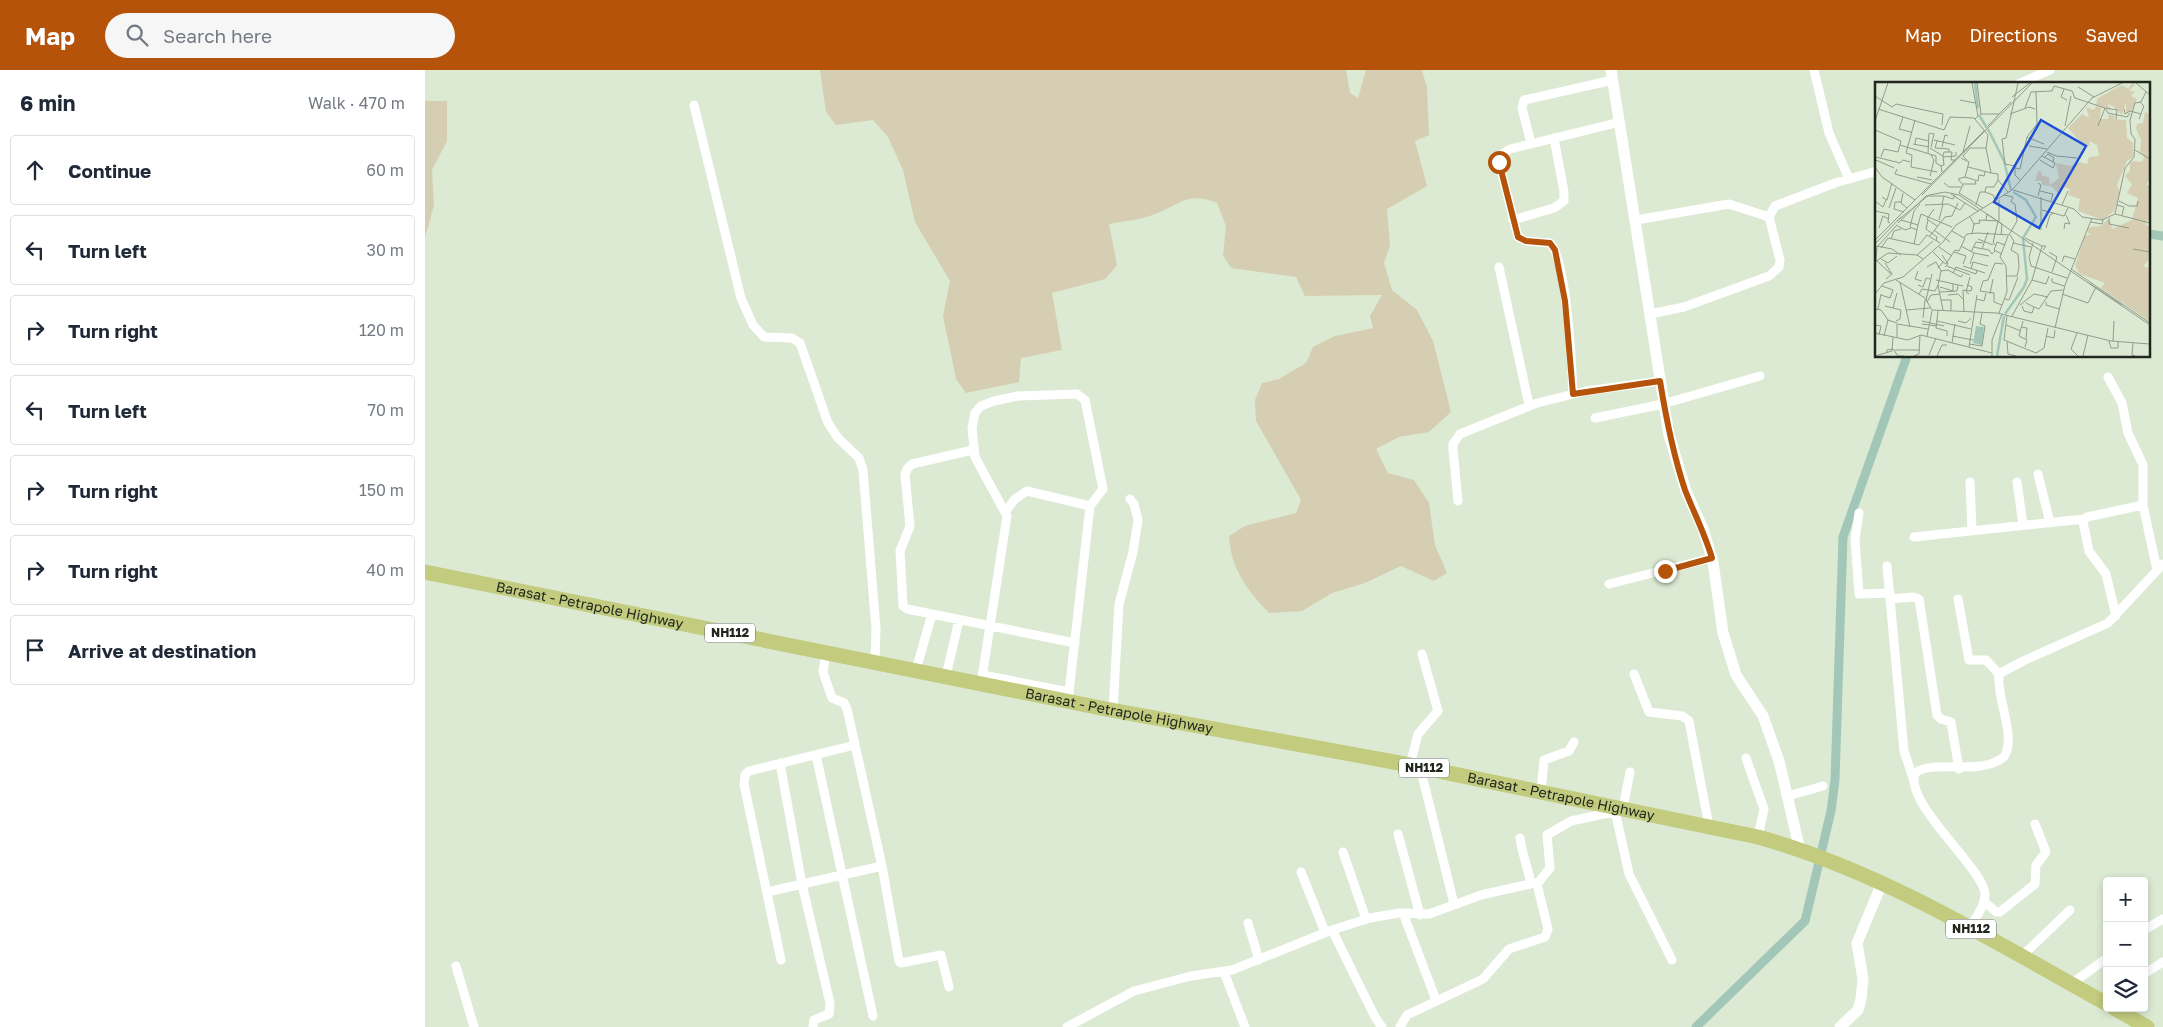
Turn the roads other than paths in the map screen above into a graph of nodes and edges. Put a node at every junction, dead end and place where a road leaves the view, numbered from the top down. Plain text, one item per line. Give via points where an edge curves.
1 (1814, 70) edge
2 (2050, 70) edge
3 (1612, 75) edge
4 (2023, 82) edge
5 (694, 105) dead end
6 (1619, 122) junction
7 (1553, 138) junction
8 (1531, 144) junction
9 (1875, 172) edge
10 (1849, 179) junction
11 (1769, 217) junction
12 (1513, 220) junction
13 (1636, 220) junction
14 (1499, 267) dead end
15 (1650, 314) junction
16 (1760, 376) dead end
17 (2108, 377) dead end
18 (1660, 381) junction
19 (1573, 394) junction
20 (1663, 404) junction
21 (1529, 406) junction
22 (1595, 418) dead end
23 (973, 450) junction
24 (2038, 474) dead end
25 (1970, 482) dead end
26 (2017, 482) dead end
27 (1130, 499) dead end
28 (1458, 501) dead end
29 (2143, 505) junction
30 (1090, 506) junction
31 (1005, 512) junction
32 (1859, 513) dead end
33 (2084, 519) junction
34 (2050, 523) junction
35 (2023, 526) junction
36 (1972, 531) junction
37 (1914, 537) dead end
38 (1712, 558) junction
39 (1887, 566) dead end
40 (2160, 567) edge
41 (425, 572) edge
42 (1609, 584) dead end
43 (1890, 596) junction
44 (1958, 599) dead end
45 (932, 614) junction
46 (2115, 616) junction
47 (959, 620) junction
48 (990, 626) junction
49 (1075, 643) junction
50 (826, 652) junction
51 (1422, 654) dead end
52 (875, 662) junction
53 (916, 670) junction
54 (1634, 674) dead end
55 (1999, 674) junction
56 (946, 676) junction
57 (982, 679) junction
58 (1069, 697) junction
59 (1113, 710) junction
60 (1574, 742) dead end
61 (855, 745) junction
62 (816, 755) junction
63 (1746, 758) dead end
64 (780, 764) junction
65 (1415, 766) junction
66 (1959, 768) junction
67 (1630, 772) dead end
68 (1914, 782) junction
69 (1823, 786) dead end
70 (1541, 792) junction
71 (1788, 796) junction
72 (1622, 809) junction
73 (2035, 824) dead end
74 (1709, 826) junction
75 (1398, 834) dead end
76 (1758, 837) junction
77 (1520, 838) dead end
78 (1343, 852) dead end
79 (1806, 852) junction
80 (882, 866) junction
81 (1301, 872) dead end
82 (841, 874) junction
83 (1535, 883) junction
84 (1882, 883) junction
85 (802, 884) junction
86 (767, 892) junction
87 (1985, 902) junction
88 (1455, 904) junction
89 (2069, 910) dead end
90 (1403, 913) junction
91 (1420, 915) junction
92 (1366, 919) junction
93 (2163, 919) edge
94 (1248, 923) dead end
95 (2148, 928) edge
96 (1969, 929) junction
97 (1328, 931) junction
98 (2022, 956) junction
99 (781, 960) dead end
100 (1259, 960) junction
101 (1672, 960) dead end
102 (2103, 961) edge
103 (2163, 962) edge
104 (456, 966) dead end
105 (2148, 971) edge
106 (1225, 972) junction
107 (2071, 984) junction
108 (949, 987) dead end
109 (1436, 1000) junction
110 (2103, 1001) edge
111 (2120, 1012) edge
112 (873, 1016) dead end
113 (2141, 1026) edge
114 (474, 1027) edge
115 (813, 1027) edge
116 (1067, 1027) edge
117 (1245, 1027) edge
118 (1382, 1027) edge
119 (1400, 1027) edge
120 (1840, 1027) edge

1 - 10 street via 1829,134
2 - 4 street
3 - 6 street
3 - 8 street via 1523,100
5 - 52 street via 740,292 753,325 764,337 792,338 800,342 828,422 862,464 876,630
6 - 7 street
6 - 13 street
7 - 8 street
7 - 12 street via 1564,202 1555,208
8 - 12 street via 1505,151 1499,162
9 - 10 street
10 - 11 street via 1775,206
11 - 13 street via 1729,204
11 - 15 street via 1779,260 1775,272 1684,307
12 - 19 street via 1521,240 1550,243 1555,250 1565,301
13 - 15 street
14 - 21 street
15 - 18 street
16 - 20 street
17 - 29 street via 2122,403 2128,433 2143,465
18 - 19 street
18 - 20 street
19 - 21 street
20 - 22 street
20 - 38 street via 1686,491
21 - 28 street via 1456,438 1453,450
23 - 30 street via 972,420 981,406 1018,396 1081,395 1085,400 1103,488
23 - 31 street
23 - 45 street via 912,464 905,475 910,526 900,551 902,602 907,609
24 - 34 street
25 - 36 street
26 - 35 street
27 - 59 street via 1137,520 1133,552 1119,604
29 - 33 street
29 - 40 street
30 - 31 street via 1027,491
30 - 49 street
31 - 48 street via 1007,523
32 - 43 street via 1855,539 1859,594
33 - 34 street
33 - 46 street via 2089,551 2106,574
34 - 35 street
35 - 36 street
36 - 37 street
38 - 42 street
38 - 71 street via 1723,633 1735,675 1763,716
39 - 43 street
40 - 46 street
41 - 50 highway, Barasat - Petrapole Highway / NH112
43 - 66 street via 1919,599 1937,715 1951,722
43 - 68 street via 1904,751
44 - 55 street via 1969,660 1986,660
45 - 47 street
45 - 53 street
46 - 55 street via 2096,629
47 - 48 street
47 - 56 street
48 - 49 street
48 - 57 street
49 - 58 street
50 - 52 highway, Barasat - Petrapole Highway / NH112
50 - 61 street via 823,672 826,685 833,700 845,705
51 - 65 street via 1438,711 1418,734
52 - 53 highway, Barasat - Petrapole Highway / NH112
53 - 56 highway, Barasat - Petrapole Highway / NH112
54 - 74 street via 1649,712 1683,716 1689,721
55 - 66 street via 2008,750 1998,762
56 - 57 highway, Barasat - Petrapole Highway / NH112
57 - 58 highway, Barasat - Petrapole Highway / NH112
58 - 59 highway, Barasat - Petrapole Highway / NH112
59 - 65 highway, Barasat - Petrapole Highway / NH112
60 - 70 street via 1569,751 1544,760
61 - 62 street
61 - 80 street
62 - 64 street
62 - 82 street
63 - 76 street via 1764,809
64 - 85 street
64 - 86 street via 749,771 744,778
65 - 70 highway, Barasat - Petrapole Highway / NH112
65 - 88 street
66 - 68 street via 1928,768 1915,773
67 - 72 street
68 - 87 street via 1945,837 1983,886
69 - 71 street
70 - 72 highway, Barasat - Petrapole Highway / NH112
71 - 79 street
72 - 74 highway, Barasat - Petrapole Highway / NH112
72 - 83 street via 1571,821 1550,832 1547,839 1550,868
72 - 101 street via 1629,874
73 - 87 street via 2046,852 2036,865 2037,881 2000,912
74 - 76 highway, Barasat - Petrapole Highway / NH112
75 - 91 street
76 - 79 highway, Barasat - Petrapole Highway / NH112
77 - 83 street via 1522,853
78 - 92 street
79 - 84 highway, NH112
80 - 82 street
80 - 108 street via 899,961 941,955
81 - 97 street
82 - 85 street
82 - 112 street
83 - 88 street
83 - 109 street via 1548,929 1545,937 1509,950 1487,976
84 - 96 highway, NH112
84 - 120 street via 1857,944 1863,979 1858,1010
85 - 86 street
85 - 115 street via 831,1010 827,1016 814,1020
86 - 99 street
87 - 96 street
88 - 91 street
89 - 98 street
90 - 91 street
90 - 92 street
90 - 109 street
92 - 97 street
93 - 95 street
94 - 100 street
96 - 98 highway, NH112
97 - 100 street
97 - 118 street
98 - 107 highway, NH112
100 - 106 street
102 - 107 street
103 - 105 street
104 - 114 street
106 - 116 street via 1191,976 1134,991
106 - 117 street
107 - 110 highway, NH112
109 - 119 street via 1407,1015
111 - 113 highway, NH112

